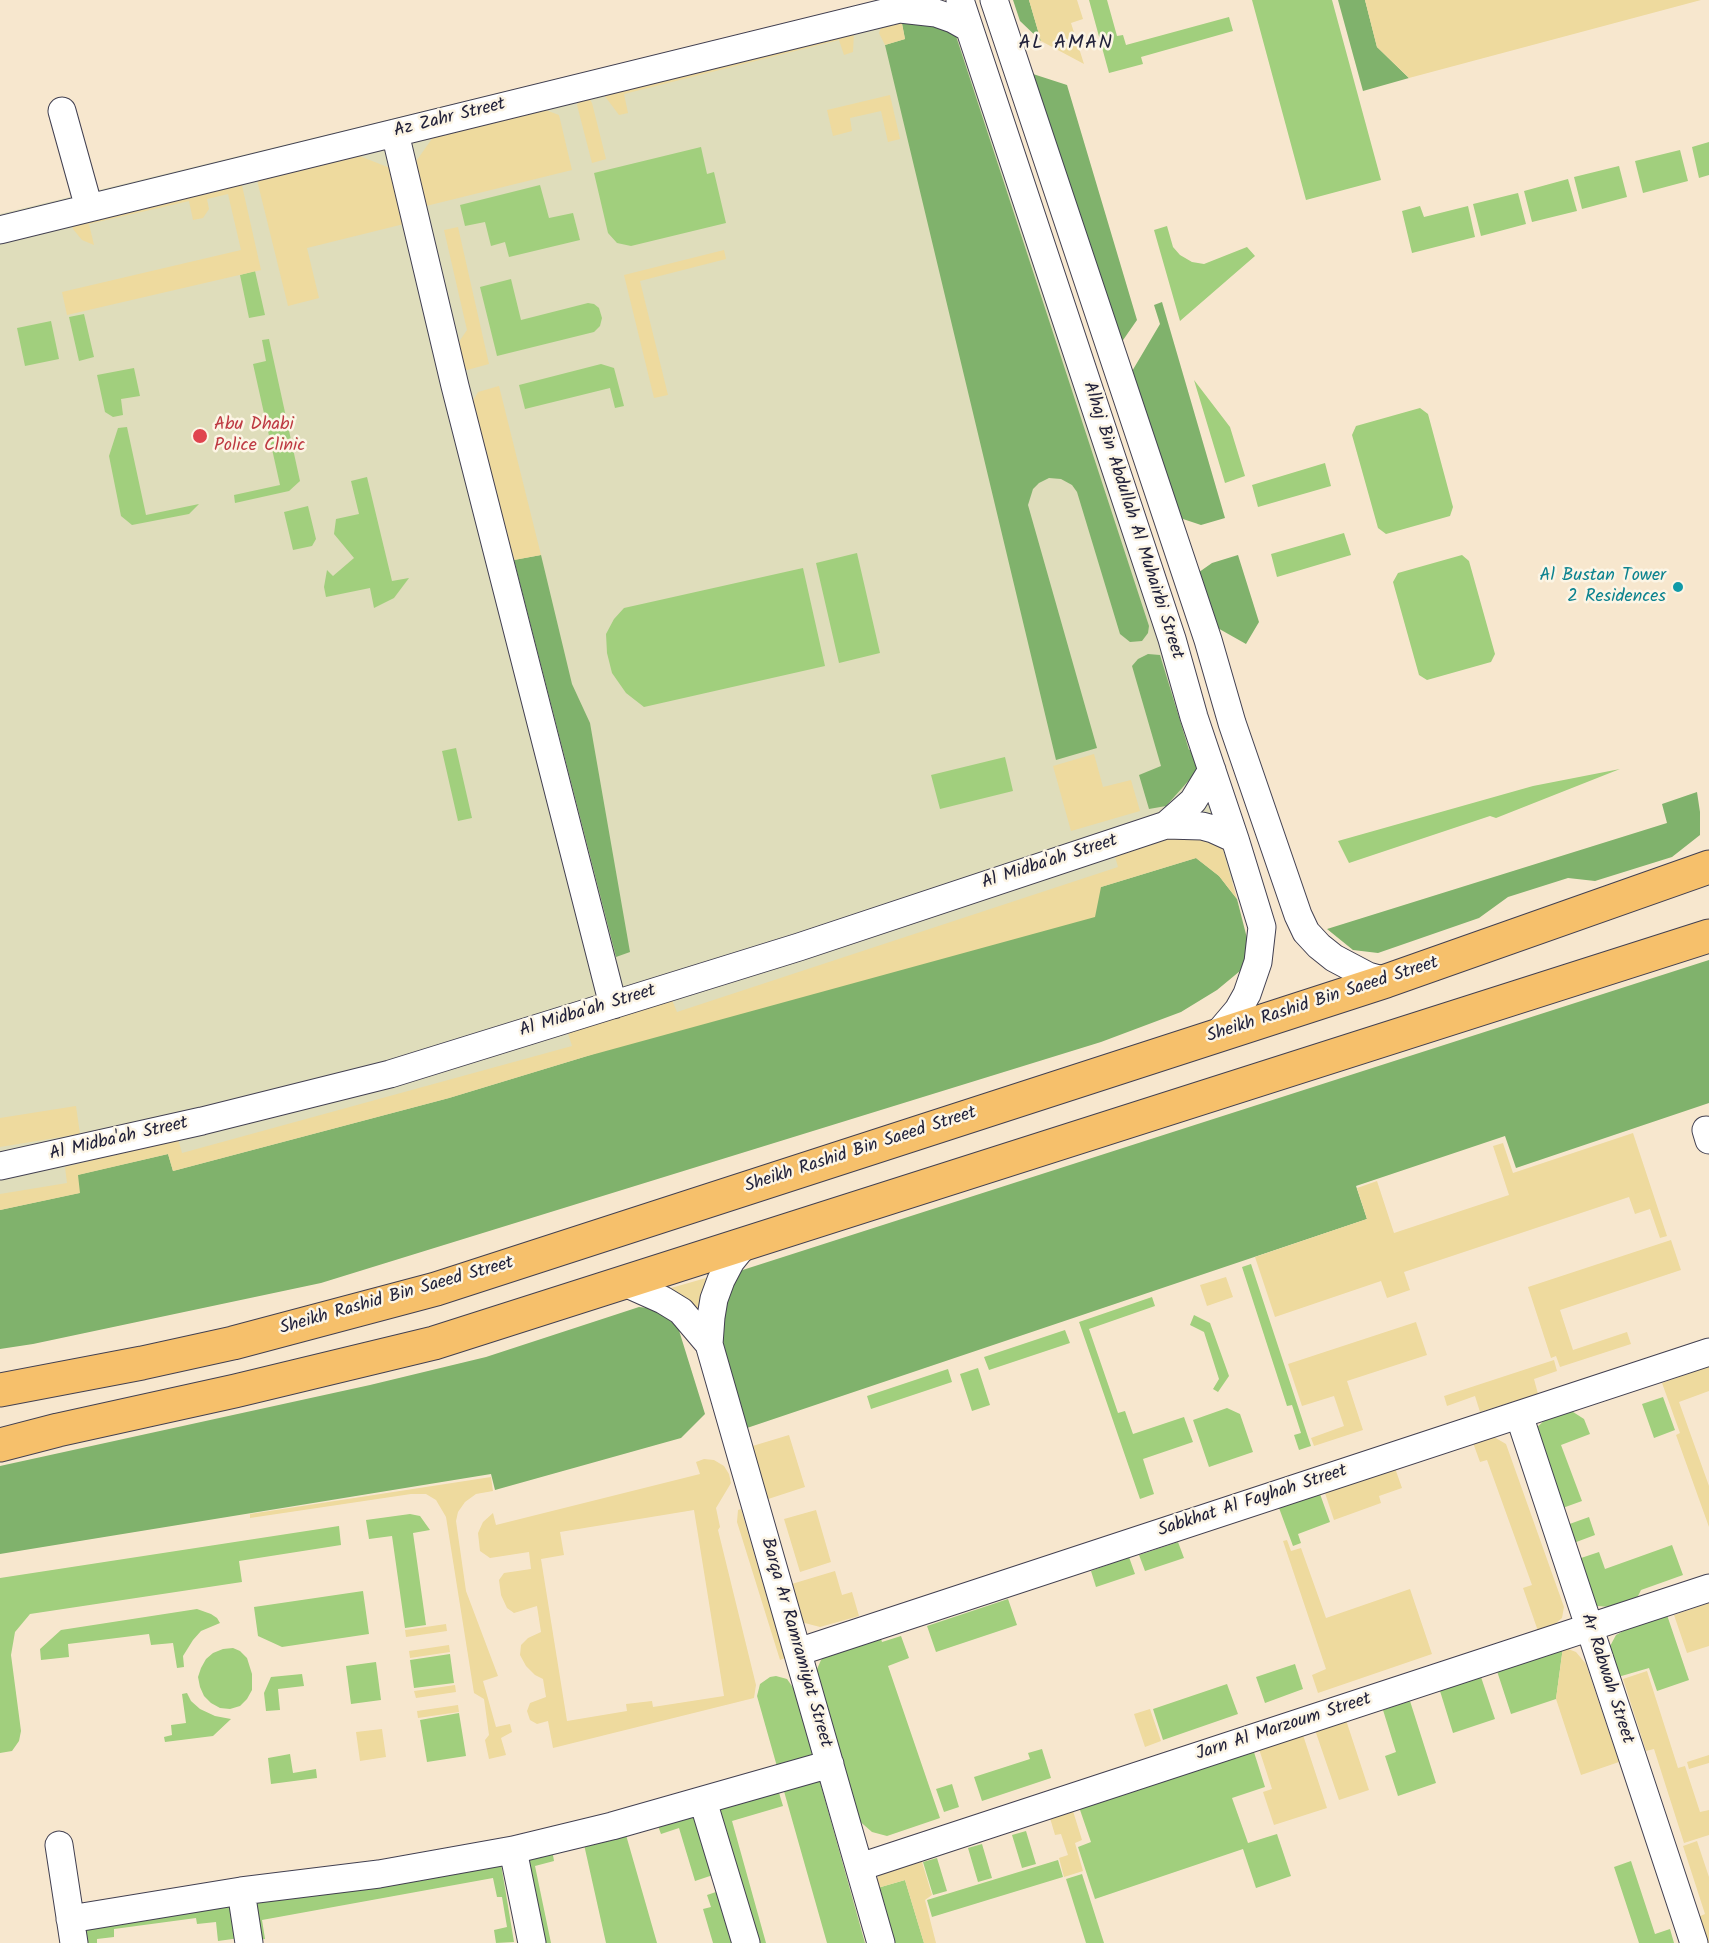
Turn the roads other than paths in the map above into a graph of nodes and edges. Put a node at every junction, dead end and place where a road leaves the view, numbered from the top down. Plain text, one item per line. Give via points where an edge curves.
1 (960, 0) edge
2 (994, 0) edge
3 (905, 4) edge
4 (969, 28) junction
5 (62, 111) dead end
6 (395, 133) junction
7 (89, 208) junction
8 (0, 230) edge
9 (1212, 770) junction
10 (1166, 825) junction
11 (1235, 839) junction
12 (1709, 867) edge
13 (1298, 915) junction
14 (1262, 927) junction
15 (1709, 936) edge
16 (1386, 981) junction
17 (613, 1005) junction
18 (1216, 1036) junction
19 (0, 1166) edge
20 (744, 1245) junction
21 (625, 1283) junction
22 (709, 1344) junction
23 (1709, 1352) edge
24 (0, 1390) edge
25 (1519, 1414) junction
26 (0, 1445) edge
27 (1709, 1588) edge
28 (1589, 1628) junction
29 (798, 1652) junction
30 (830, 1764) junction
31 (703, 1801) junction
32 (59, 1845) dead end
33 (513, 1850) junction
34 (860, 1867) junction
35 (241, 1891) junction
36 (72, 1931) edge
37 (249, 1943) edge
38 (532, 1943) edge
39 (746, 1943) edge
40 (881, 1943) edge
41 (1694, 1943) edge

1 - 4 street, Alhaj Bin Abdullah Al Muhairbi Street
2 - 13 street, Alhaj Bin Abdullah Al Muhairbi Street
3 - 4 street, Az Zahr Street
3 - 6 street, Az Zahr Street
4 - 9 street, Alhaj Bin Abdullah Al Muhairbi Street
5 - 7 street
6 - 7 street, Az Zahr Street
6 - 17 street via 455,386
7 - 8 street, Az Zahr Street
9 - 10 street, Al Midba'ah Street via 1193,801
9 - 11 street, Alhaj Bin Abdullah Al Muhairbi Street
10 - 11 street, Al Midba'ah Street via 1202,826
10 - 17 street, Al Midba'ah Street
11 - 14 street, Alhaj Bin Abdullah Al Muhairbi Street
12 - 16 main road, Sheikh Rashid Bin Saeed Street
13 - 14 street via 1284,932
13 - 16 street, Alhaj Bin Abdullah Al Muhairbi Street via 1306,932 1334,958
14 - 18 street, Alhaj Bin Abdullah Al Muhairbi Street via 1258,962 1247,994
15 - 20 main road
16 - 18 main road, Sheikh Rashid Bin Saeed Street
17 - 19 street, Al Midba'ah Street via 390,1074
18 - 24 main road, Sheikh Rashid Bin Saeed Street via 436,1289 233,1343
20 - 21 main road
20 - 22 street, Barqa Ar Ramramiyat Street via 731,1261 714,1299
21 - 22 street, Barqa Ar Ramramiyat Street via 681,1311
21 - 26 main road via 434,1343
22 - 29 street, Barqa Ar Ramramiyat Street
23 - 25 street, Sabkhat Al Fayhah Street
25 - 28 street, Ar Rabwah Street
25 - 29 street, Sabkhat Al Fayhah Street
27 - 28 street, Jarn Al Marzoum Street
28 - 34 street, Jarn Al Marzoum Street
28 - 41 street, Ar Rabwah Street
29 - 30 street, Barqa Ar Ramramiyat Street
30 - 31 street
30 - 34 street, Barqa Ar Ramramiyat Street
31 - 33 street
31 - 39 street
32 - 36 street
33 - 35 street via 379,1874
33 - 38 street
34 - 40 street, Barqa Ar Ramramiyat Street
35 - 36 street
35 - 37 street

